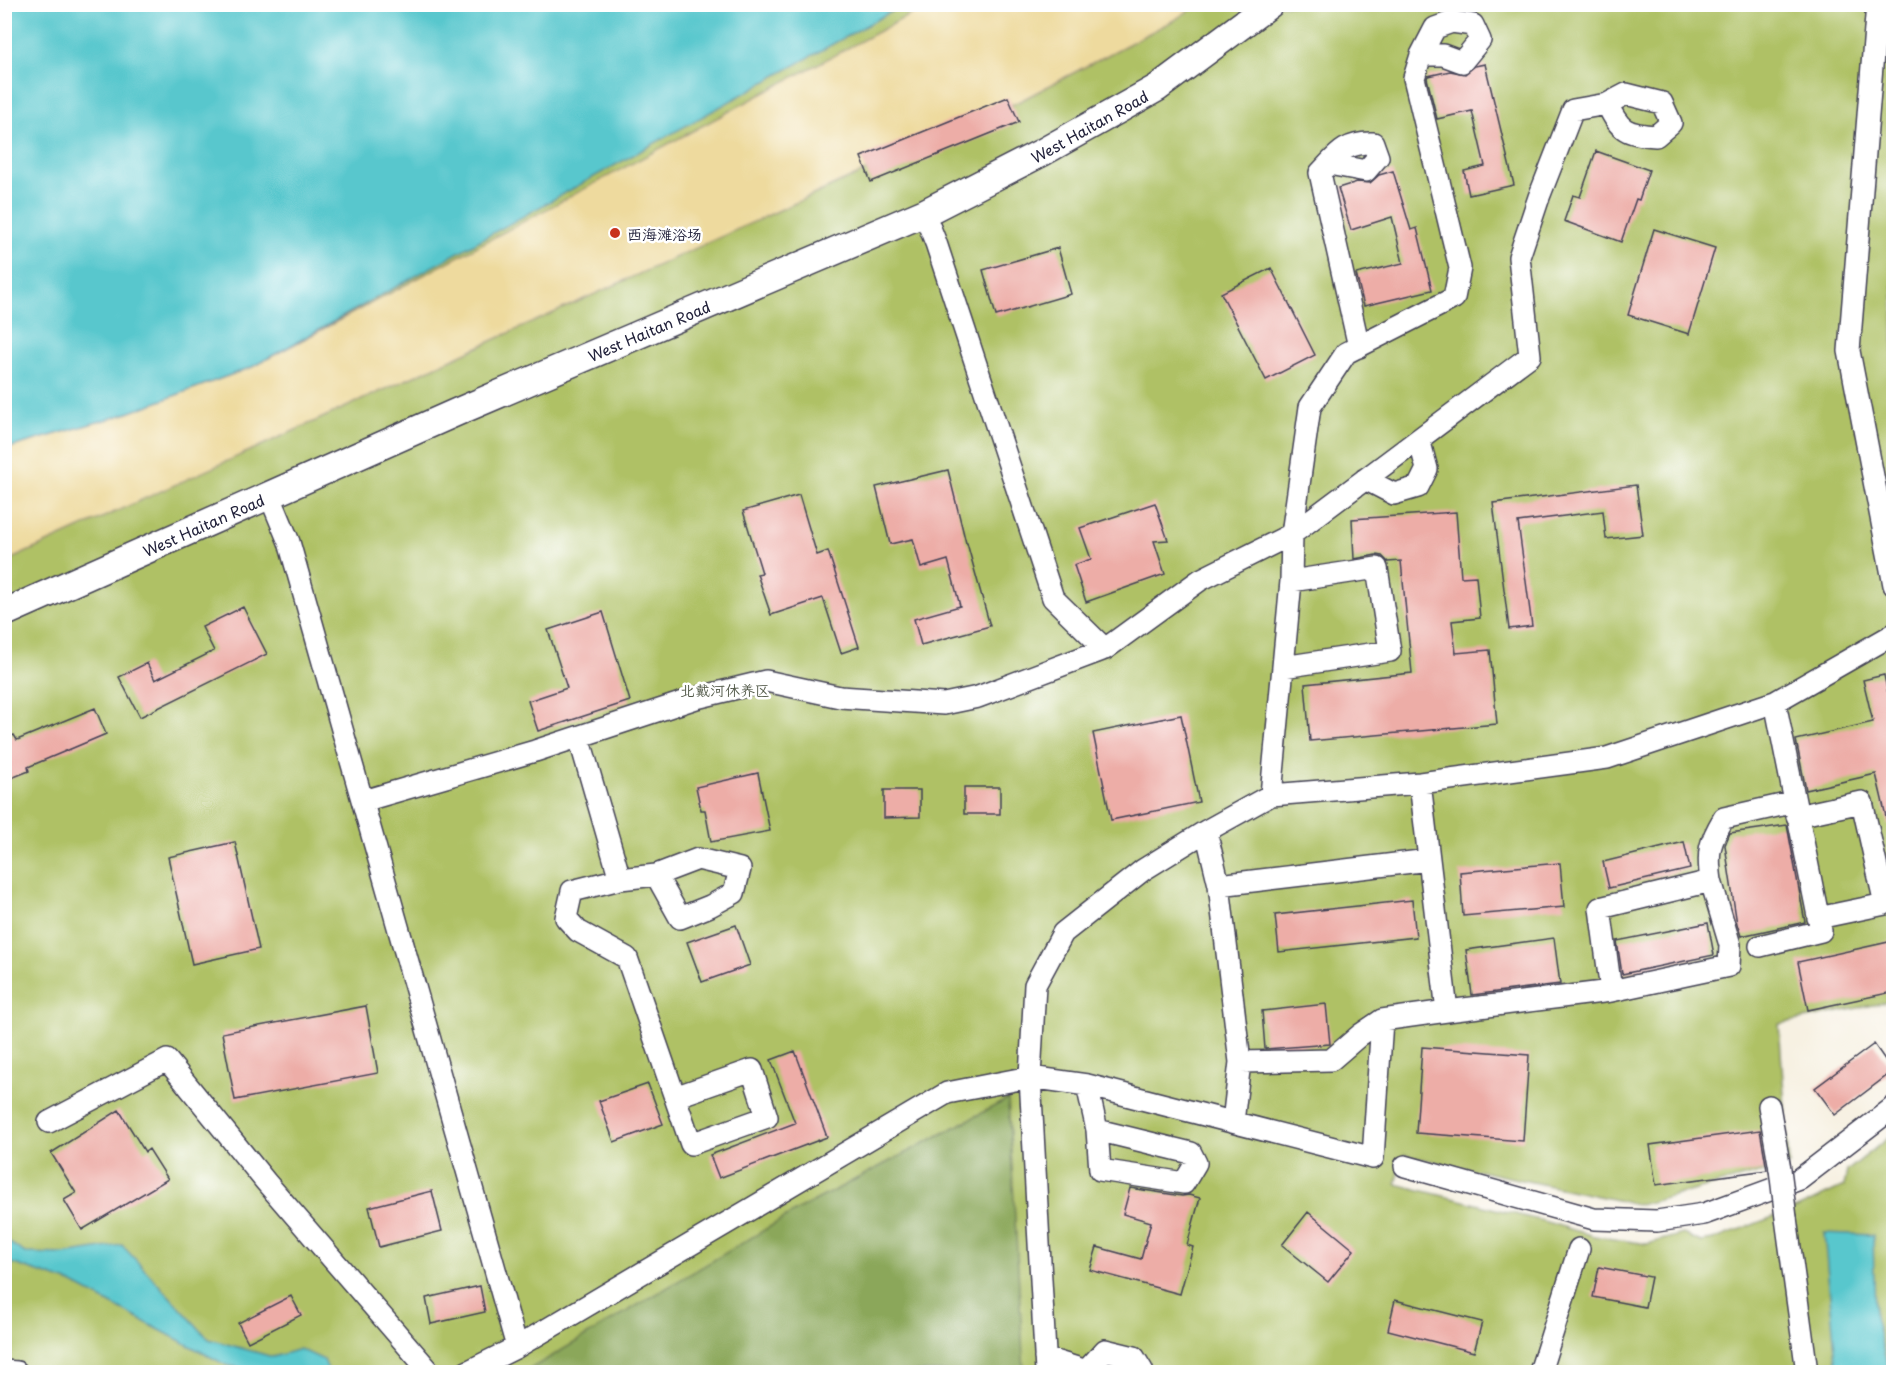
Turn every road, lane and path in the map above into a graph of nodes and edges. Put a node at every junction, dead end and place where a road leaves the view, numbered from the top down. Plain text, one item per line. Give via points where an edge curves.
1 (1270, 4) edge
2 (1877, 4) edge
3 (1421, 55) dead end
4 (1607, 104) dead end
5 (1329, 164) dead end
6 (924, 213) junction
7 (1359, 347) junction
8 (1419, 439) junction
9 (1365, 479) junction
10 (269, 494) junction
11 (1292, 534) junction
12 (1291, 581) junction
13 (1893, 585) edge
14 (4, 613) edge
15 (1893, 634) edge
16 (1105, 649) junction
17 (1283, 667) junction
18 (1775, 702) junction
19 (579, 737) junction
20 (1420, 783) junction
21 (1270, 795) junction
22 (363, 801) junction
23 (1796, 809) junction
24 (1206, 831) junction
25 (1429, 860) junction
26 (656, 875) dead end
27 (620, 879) junction
28 (1711, 880) junction
29 (1219, 885) junction
30 (1818, 918) junction
31 (1760, 946) dead end
32 (1611, 991) junction
33 (1447, 1011) junction
34 (1382, 1020) junction
35 (1240, 1062) junction
36 (1030, 1077) junction
37 (1087, 1085) junction
38 (675, 1097) dead end
39 (1769, 1106) dead end
40 (1893, 1107) edge
41 (49, 1122) dead end
42 (1233, 1122) junction
43 (1096, 1130) dead end
44 (1405, 1166) dead end
45 (1579, 1249) dead end
46 (517, 1347) junction
47 (1045, 1365) edge
48 (4, 1371) edge
49 (17, 1372) edge
50 (430, 1372) edge
51 (467, 1372) edge
52 (1088, 1372) edge
53 (1140, 1372) edge
54 (1540, 1372) edge
55 (1807, 1372) edge

1 - 6 main road, West Haitan Road via 1157,88
2 - 13 street via 1849,351
3 - 7 street via 1414,78 1460,268 1454,298
4 - 8 street via 1573,110 1519,257 1530,356
5 - 7 street via 1320,174
6 - 10 main road, West Haitan Road
6 - 16 street via 1053,597
7 - 11 street via 1346,353 1310,407
8 - 9 street
8 - 9 street via 1427,469 1418,487 1394,494
9 - 11 street
10 - 14 main road, West Haitan Road
10 - 22 street via 289,542
11 - 12 street
11 - 16 street via 1200,580
12 - 17 street
12 - 17 street via 1377,568 1390,651
15 - 18 street
16 - 19 street via 978,697 944,704 840,697 766,681 696,698
17 - 21 street
18 - 20 street via 1607,758
18 - 23 street
19 - 22 street
19 - 27 street
20 - 21 street
20 - 25 street
21 - 24 street
22 - 46 street
23 - 28 street via 1724,818 1712,838 1708,860
23 - 30 street
23 - 30 street via 1862,802 1885,904
24 - 29 street
24 - 36 street via 1143,870 1063,933 1035,985
25 - 29 street
25 - 33 street
26 - 27 street
27 - 38 street via 572,891 566,918 578,931 627,958
28 - 32 street via 1600,908
28 - 32 street via 1730,945 1729,966
29 - 35 street
30 - 31 street via 1821,931
32 - 33 street
33 - 34 street
34 - 35 street via 1331,1060
34 - 42 street via 1373,1158
35 - 42 street
36 - 37 street
36 - 46 street via 947,1093
36 - 47 street
37 - 42 street
37 - 43 street
39 - 55 street, bridge
40 - 44 street via 1800,1179 1704,1214 1657,1221 1594,1219
41 - 50 street via 167,1060
45 - 54 street
46 - 51 street
47 - 52 street
48 - 49 street
52 - 53 street via 1105,1350 1134,1357

